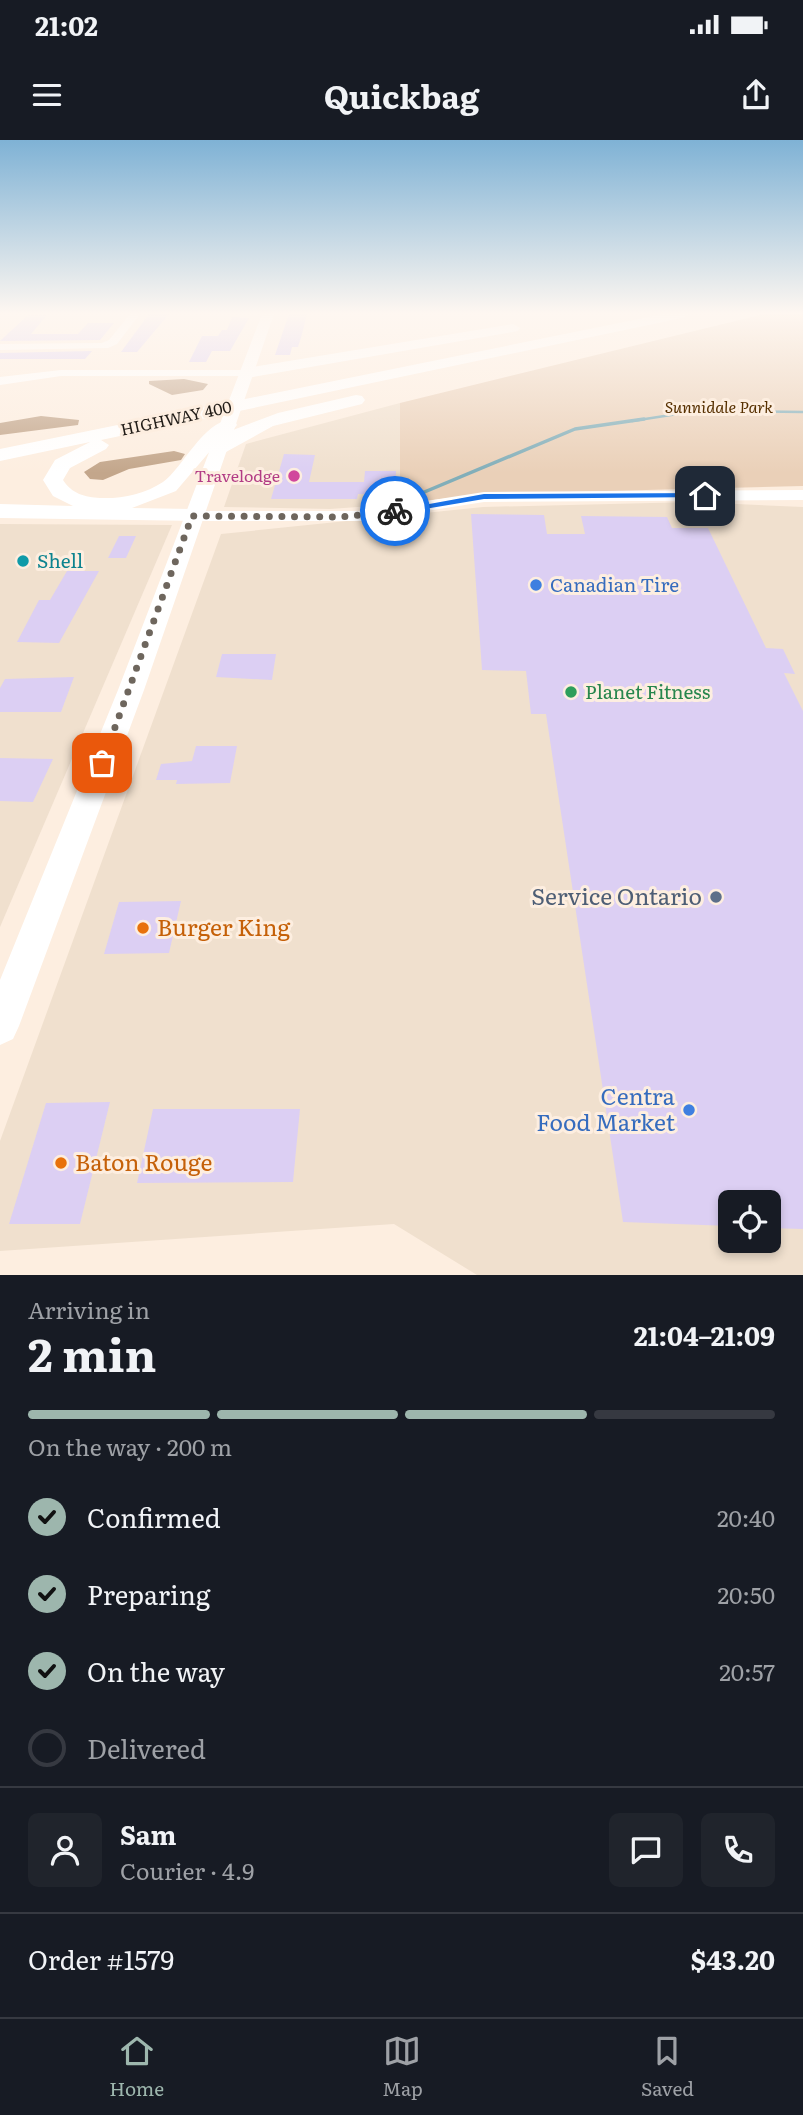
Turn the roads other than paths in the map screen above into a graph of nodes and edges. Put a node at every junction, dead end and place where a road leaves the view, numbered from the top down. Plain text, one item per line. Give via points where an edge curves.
1 (249, 367) edge
2 (304, 367) edge
3 (379, 367) edge
4 (423, 367) edge
5 (478, 367) edge
6 (245, 378) junction
7 (0, 381) edge
8 (209, 411) junction
9 (229, 425) junction
10 (0, 445) edge
11 (219, 448) junction
12 (0, 455) edge
13 (803, 495) edge
14 (0, 511) edge
15 (192, 516) junction
16 (8, 981) edge
17 (0, 1026) edge

1 - 6 main road
2 - 6 highway
3 - 10 highway, HIGHWAY 400
4 - 8 highway, HIGHWAY 400
5 - 11 highway via 254,426
6 - 7 street via 204,373 61,373
6 - 9 main road
8 - 9 highway via 75,456 57,471 53,480 57,491 84,503 148,497 176,481 205,445
8 - 12 highway, HIGHWAY 400
9 - 11 main road
11 - 15 main road
13 - 15 street via 484,497 362,516
14 - 15 highway
15 - 16 main road via 131,690
16 - 17 main road

